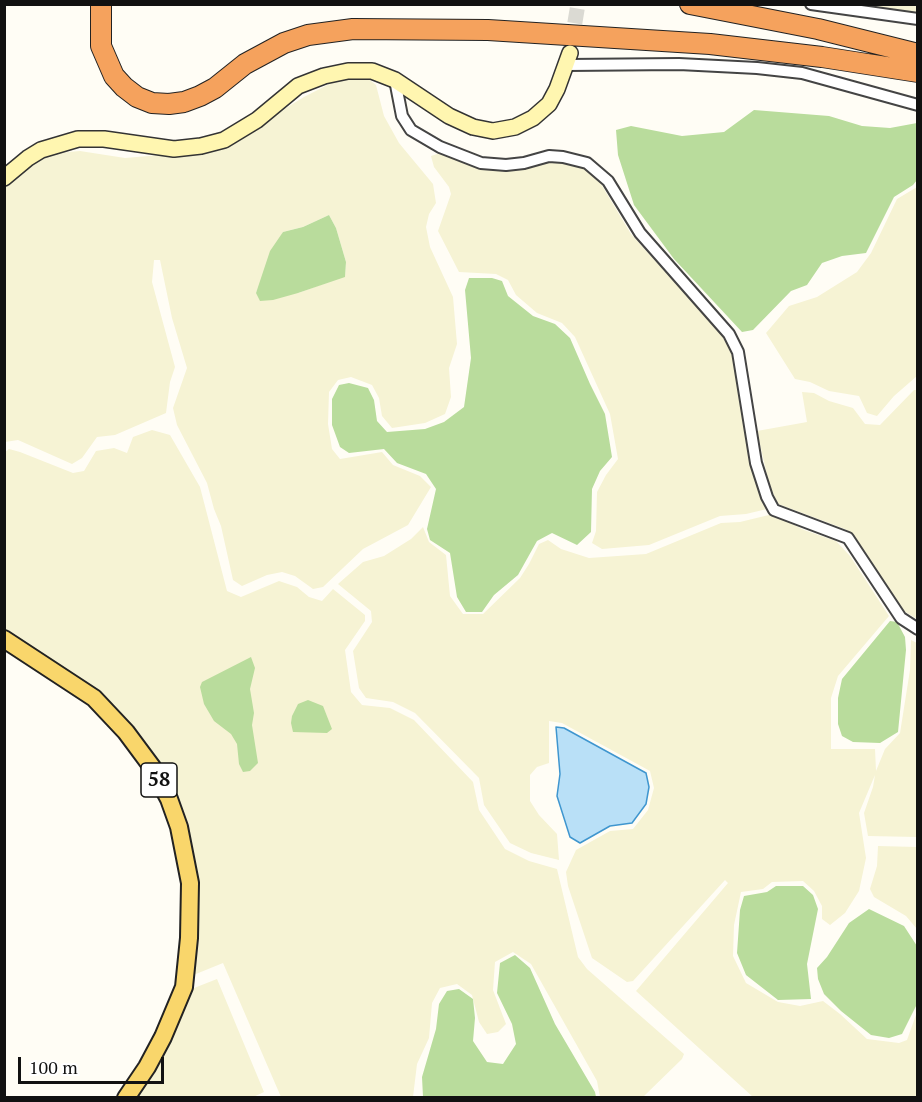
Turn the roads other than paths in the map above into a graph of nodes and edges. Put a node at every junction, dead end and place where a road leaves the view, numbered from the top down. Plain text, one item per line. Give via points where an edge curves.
1 (101, 4) edge
2 (690, 4) edge
3 (811, 4) edge
4 (918, 20) edge
5 (918, 54) edge
6 (568, 59) joint
7 (918, 72) edge
8 (394, 80) junction
9 (918, 105) edge
10 (4, 178) edge
11 (918, 629) edge
12 (4, 639) edge
13 (126, 1098) edge

1 - 7 highway via 101,46 114,76 138,97 152,103 184,102 200,96 245,64 284,43 308,35 353,29 488,30 710,44
2 - 5 highway
3 - 4 street
6 - 8 street via 549,104 515,128 493,131 449,116
6 - 9 street via 802,73
8 - 10 street via 372,71 348,70 324,76 298,86 257,120 224,140 174,149 78,139 41,150
8 - 11 street via 402,116 411,130 440,147 481,164 506,165 563,157 587,163 603,176 640,233 729,334 738,352 756,464 774,510 848,538 902,618
12 - 13 main road, 58 via 94,698 126,732 152,767 179,827 190,883 184,987 163,1037

